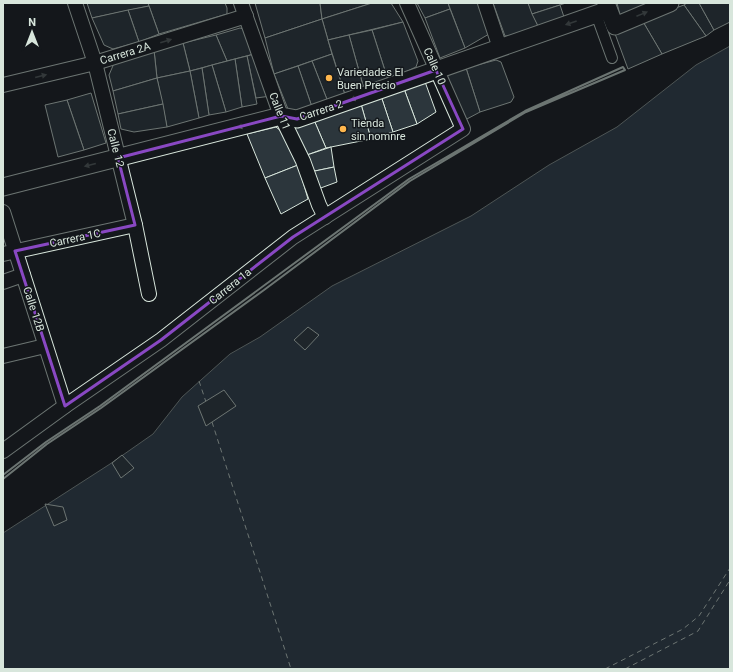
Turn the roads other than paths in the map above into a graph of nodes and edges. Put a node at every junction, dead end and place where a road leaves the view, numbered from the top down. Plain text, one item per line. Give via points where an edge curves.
1 (75, 3) edge
2 (407, 3) edge
3 (484, 3) edge
4 (670, 3) edge
5 (243, 9) edge
6 (603, 9) edge
7 (500, 48) junction
8 (612, 58) dead end
9 (95, 63) junction
10 (436, 70) junction
11 (3, 85) edge
12 (281, 116) junction
13 (463, 129) joint
14 (118, 158) junction
15 (3, 186) edge
16 (3, 212) edge
17 (325, 216) junction
18 (135, 225) junction
19 (9, 253) edge
20 (23, 275) junction
21 (3, 282) edge
22 (149, 294) dead end
23 (45, 346) junction
24 (3, 356) edge
25 (64, 406) junction
26 (3, 451) edge

1 - 9 street, Calle 12
2 - 10 street, Calle 10
3 - 7 street
6 -> 4 street via 615,26
9 -> 5 street, Carrera 2A
5 - 12 street, Calle 11
6 -> 7 street, Carrera 2
6 - 8 street
7 - 10 street, Carrera 2
11 -> 9 street, Carrera 2A
9 - 14 street, Calle 12
10 -> 12 street, Carrera 2 via 297,119
10 - 13 street, Calle 10
12 -> 14 street, Carrera 2
12 - 17 street, Calle 11 via 303,161
13 - 17 street, Carrera 1a
14 -> 15 street, Carrera 2
14 - 18 street, Calle 12
16 - 19 street, Calle 12B
17 - 25 street, Carrera 1a via 278,248 136,358
18 - 19 street, Carrera 1C
18 - 22 street, Calle 12
19 - 20 street, Calle 12B
20 - 21 street
20 - 23 street, Calle 12B
23 - 24 street
23 - 25 street, Calle 12B
25 - 26 street, Carrera 1a

